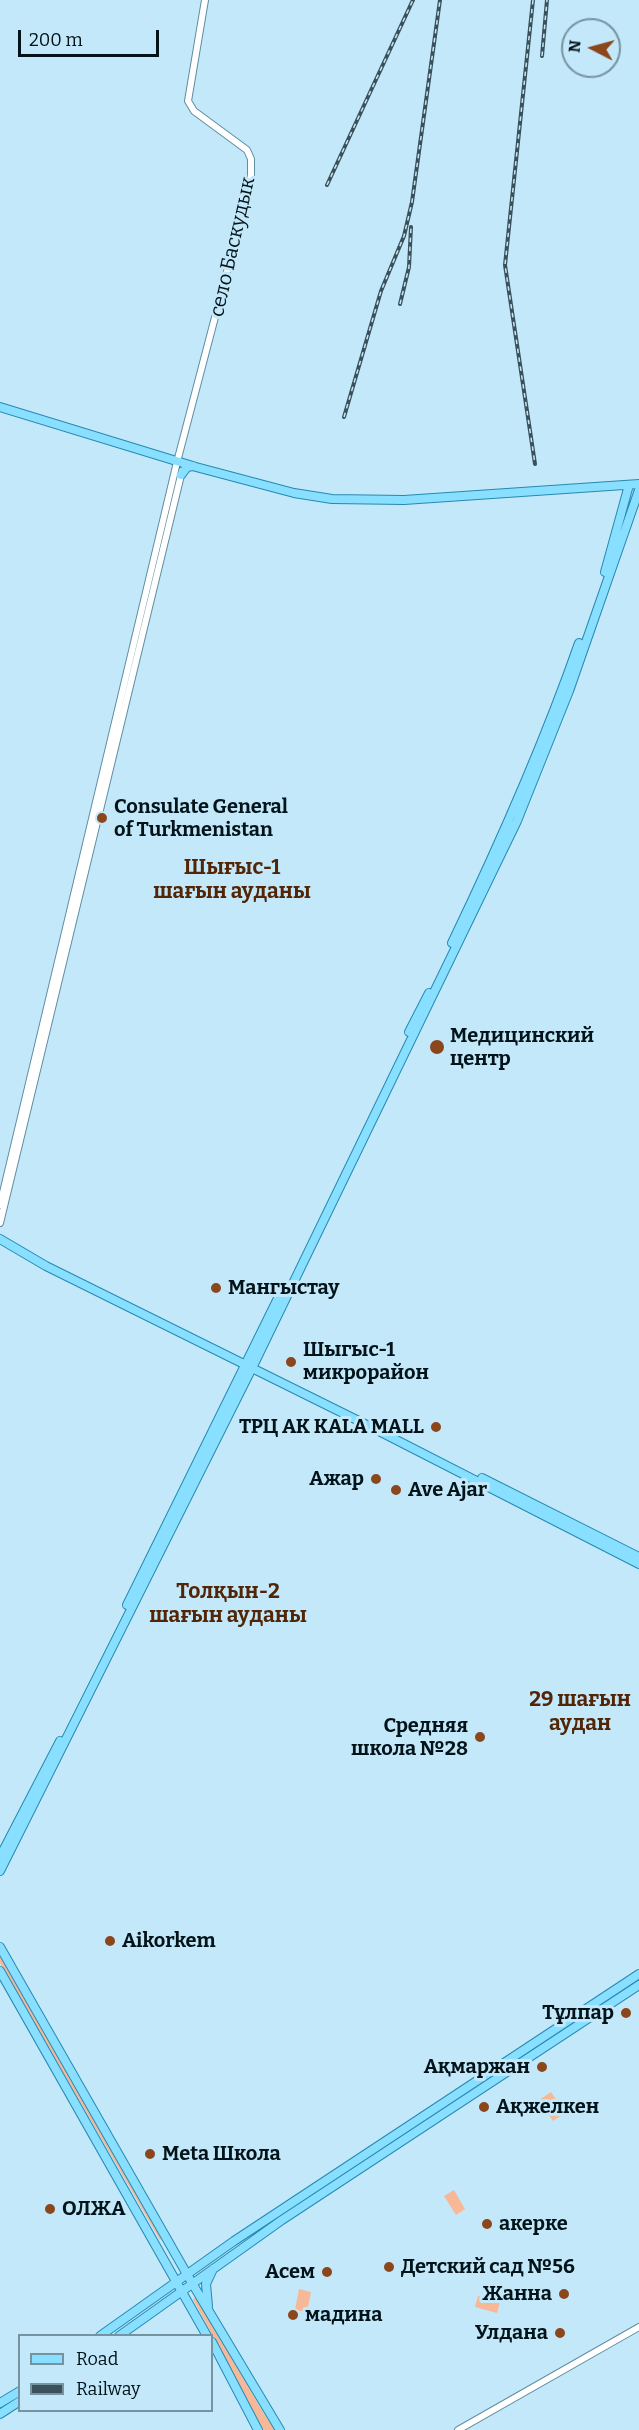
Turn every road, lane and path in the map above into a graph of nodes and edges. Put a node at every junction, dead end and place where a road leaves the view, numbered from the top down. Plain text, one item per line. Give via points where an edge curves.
1 (205, 0) edge
2 (0, 407) edge
3 (180, 466) junction
4 (639, 484) edge
5 (629, 485) junction
6 (639, 490) edge
7 (421, 1015) junction
8 (0, 1205) edge
9 (0, 1223) edge
10 (0, 1234) edge
11 (0, 1239) edge
12 (249, 1365) junction
13 (572, 1527) junction
14 (639, 1557) edge
15 (639, 1564) edge
16 (134, 1598) junction
17 (0, 1857) edge
18 (0, 1870) edge
19 (0, 1947) edge
20 (0, 1971) edge
21 (639, 1974) edge
22 (639, 1985) edge
23 (164, 2261) junction
24 (214, 2267) junction
25 (189, 2279) junction
26 (179, 2287) junction
27 (162, 2292) junction
28 (210, 2312) junction
29 (639, 2327) edge
30 (103, 2334) edge
31 (121, 2334) edge
32 (206, 2334) edge
33 (213, 2344) edge
34 (18, 2392) edge
35 (18, 2402) edge
36 (0, 2403) edge
37 (0, 2414) edge
38 (258, 2430) edge
39 (280, 2430) edge
40 (458, 2430) edge

1 - 3 street, село Баскудык via 188,100 194,111 246,150 252,171
2 - 3 main road
3 - 5 main road via 294,493 341,499 404,500
3 - 8 street
3 - 9 street
4 - 5 main road
5 - 7 main road via 603,577 556,709
6 - 7 main road via 533,783
7 - 12 main road
10 - 12 main road
11 - 12 main road via 46,1266
12 - 13 main road
12 - 16 main road
13 - 14 main road
13 - 15 main road
16 - 17 main road
16 - 18 main road
19 - 25 main road
20 - 23 main road
21 - 25 main road
22 - 24 main road
23 - 26 main road
23 - 27 main road via 166,2281
24 - 25 main road
24 - 28 main road via 206,2284
25 - 26 main road
25 - 28 main road
26 - 27 main road
26 - 31 main road
26 - 32 main road
27 - 30 main road
28 - 39 main road
29 - 40 street
33 - 38 main road
34 - 36 main road
35 - 37 main road

